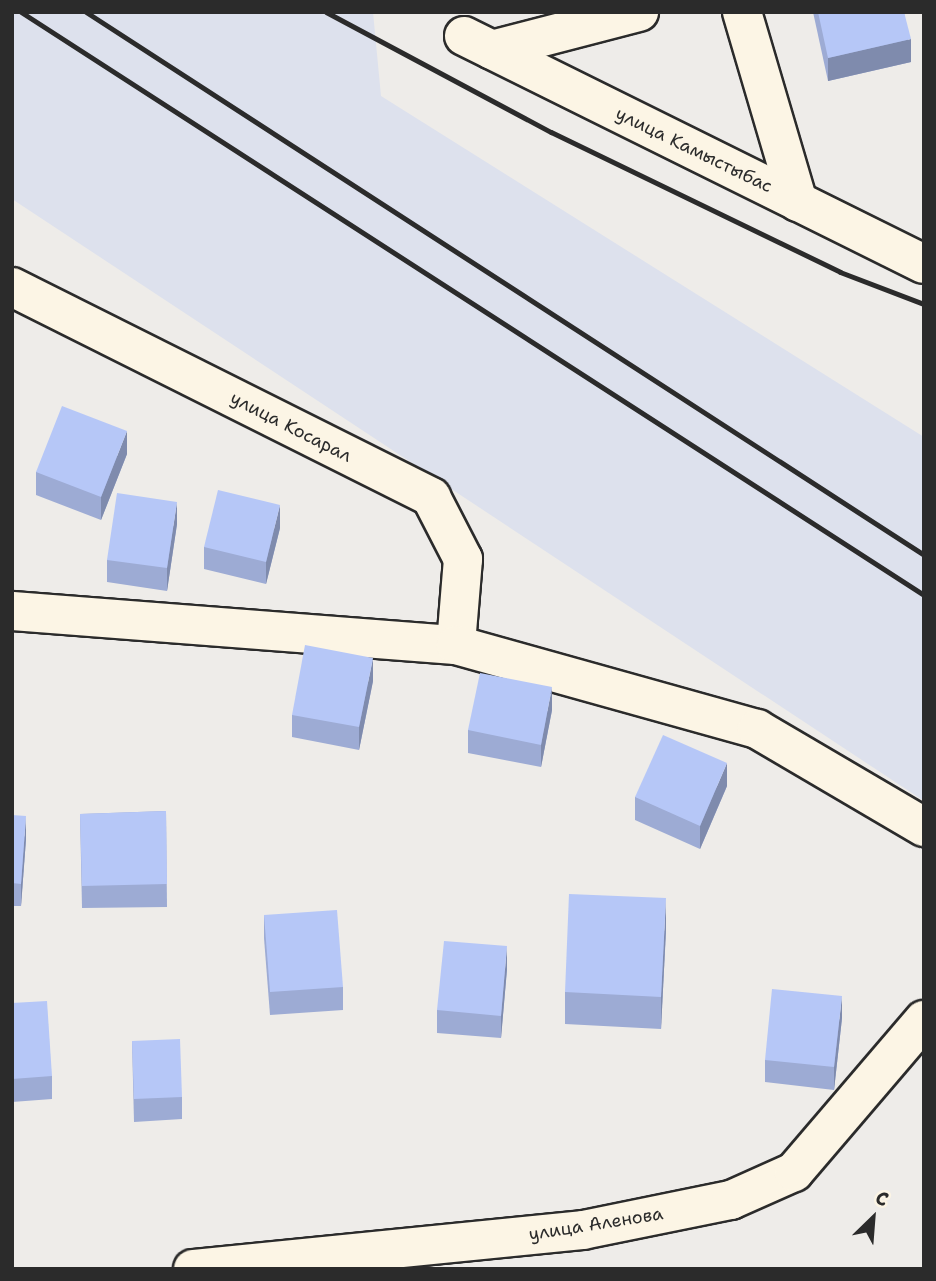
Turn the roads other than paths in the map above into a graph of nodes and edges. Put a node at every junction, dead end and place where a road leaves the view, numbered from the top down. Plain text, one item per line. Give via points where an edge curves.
1 (639, 12) edge
2 (742, 12) edge
3 (798, 202) junction
4 (924, 264) edge
5 (12, 287) edge
6 (12, 611) edge
7 (456, 645) junction
8 (924, 827) edge
9 (924, 1020) edge
10 (193, 1269) edge

1 - 3 street, улица Камыстыбас via 478,43
2 - 3 street
3 - 4 street, улица Камыстыбас
5 - 7 street, улица Косарал via 431,497 463,559
6 - 7 street
7 - 8 street via 757,729
9 - 10 street, улица Аленова via 794,1172 731,1200 583,1230

